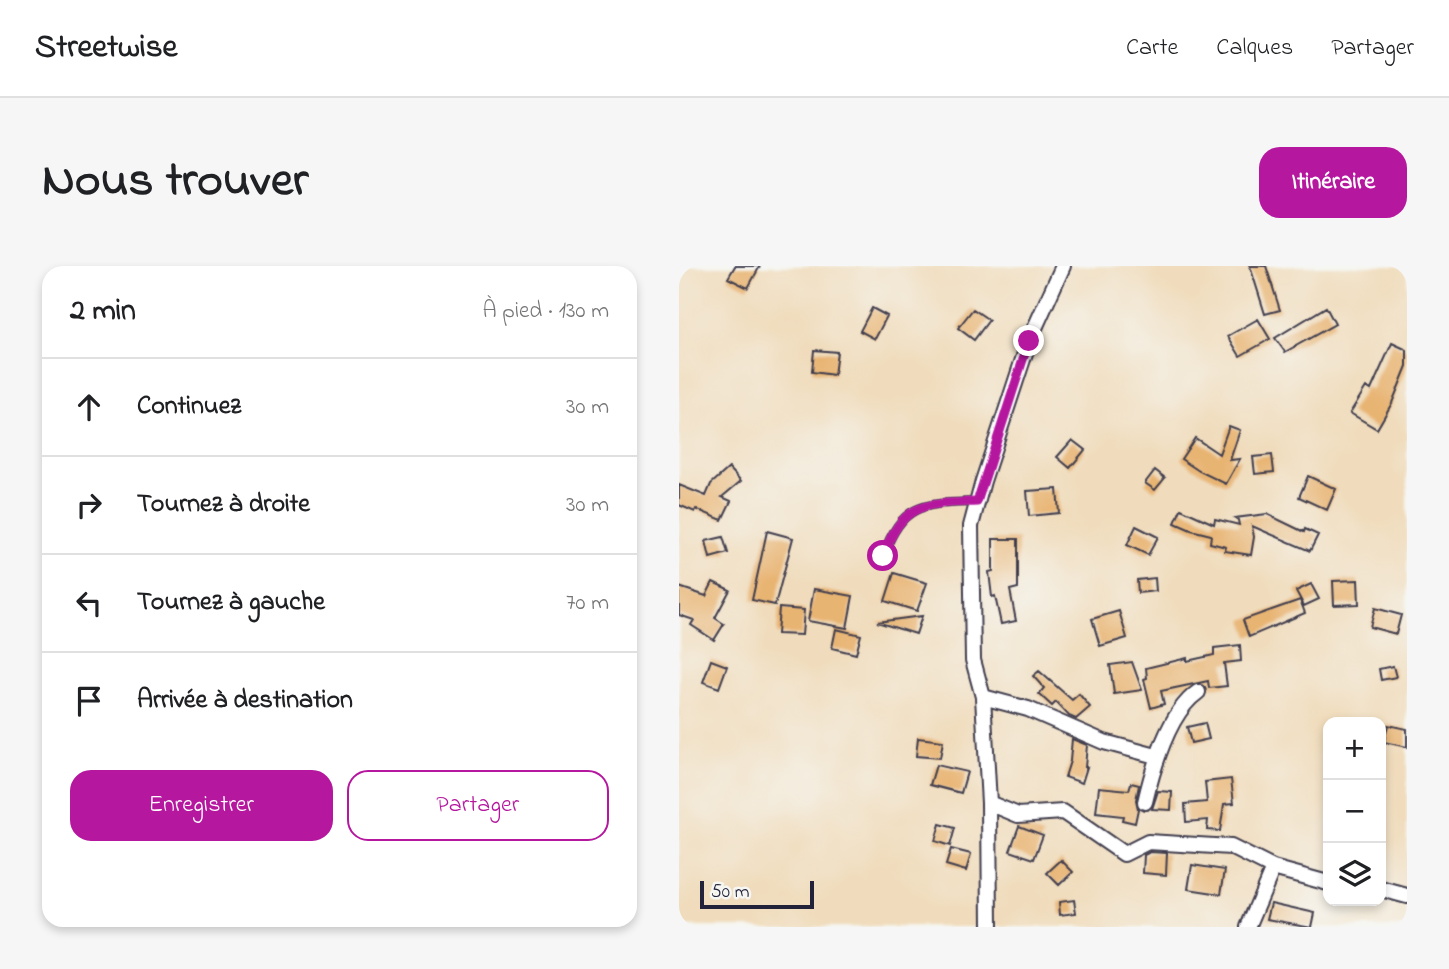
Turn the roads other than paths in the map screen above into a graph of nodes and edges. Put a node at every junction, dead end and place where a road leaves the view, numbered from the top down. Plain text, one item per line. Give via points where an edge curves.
1 (1063, 266) edge
2 (977, 502) junction
3 (883, 556) dead end
4 (1198, 692) dead end
5 (983, 698) junction
6 (1156, 756) junction
7 (989, 803) junction
8 (1145, 803) dead end
9 (1273, 868) junction
10 (1323, 882) edge
11 (1386, 890) edge
12 (1407, 896) edge
13 (990, 927) edge
14 (1248, 927) edge

1 - 2 street via 1029,341
2 - 3 lane via 914,508 892,531
2 - 5 street via 971,526 973,660
4 - 6 street via 1187,700
5 - 6 street via 1028,709 1104,742
5 - 7 street
6 - 8 street
7 - 9 street via 1018,815 1063,812 1123,854 1148,842 1231,847
7 - 13 street
9 - 10 street
9 - 14 street
11 - 12 street

